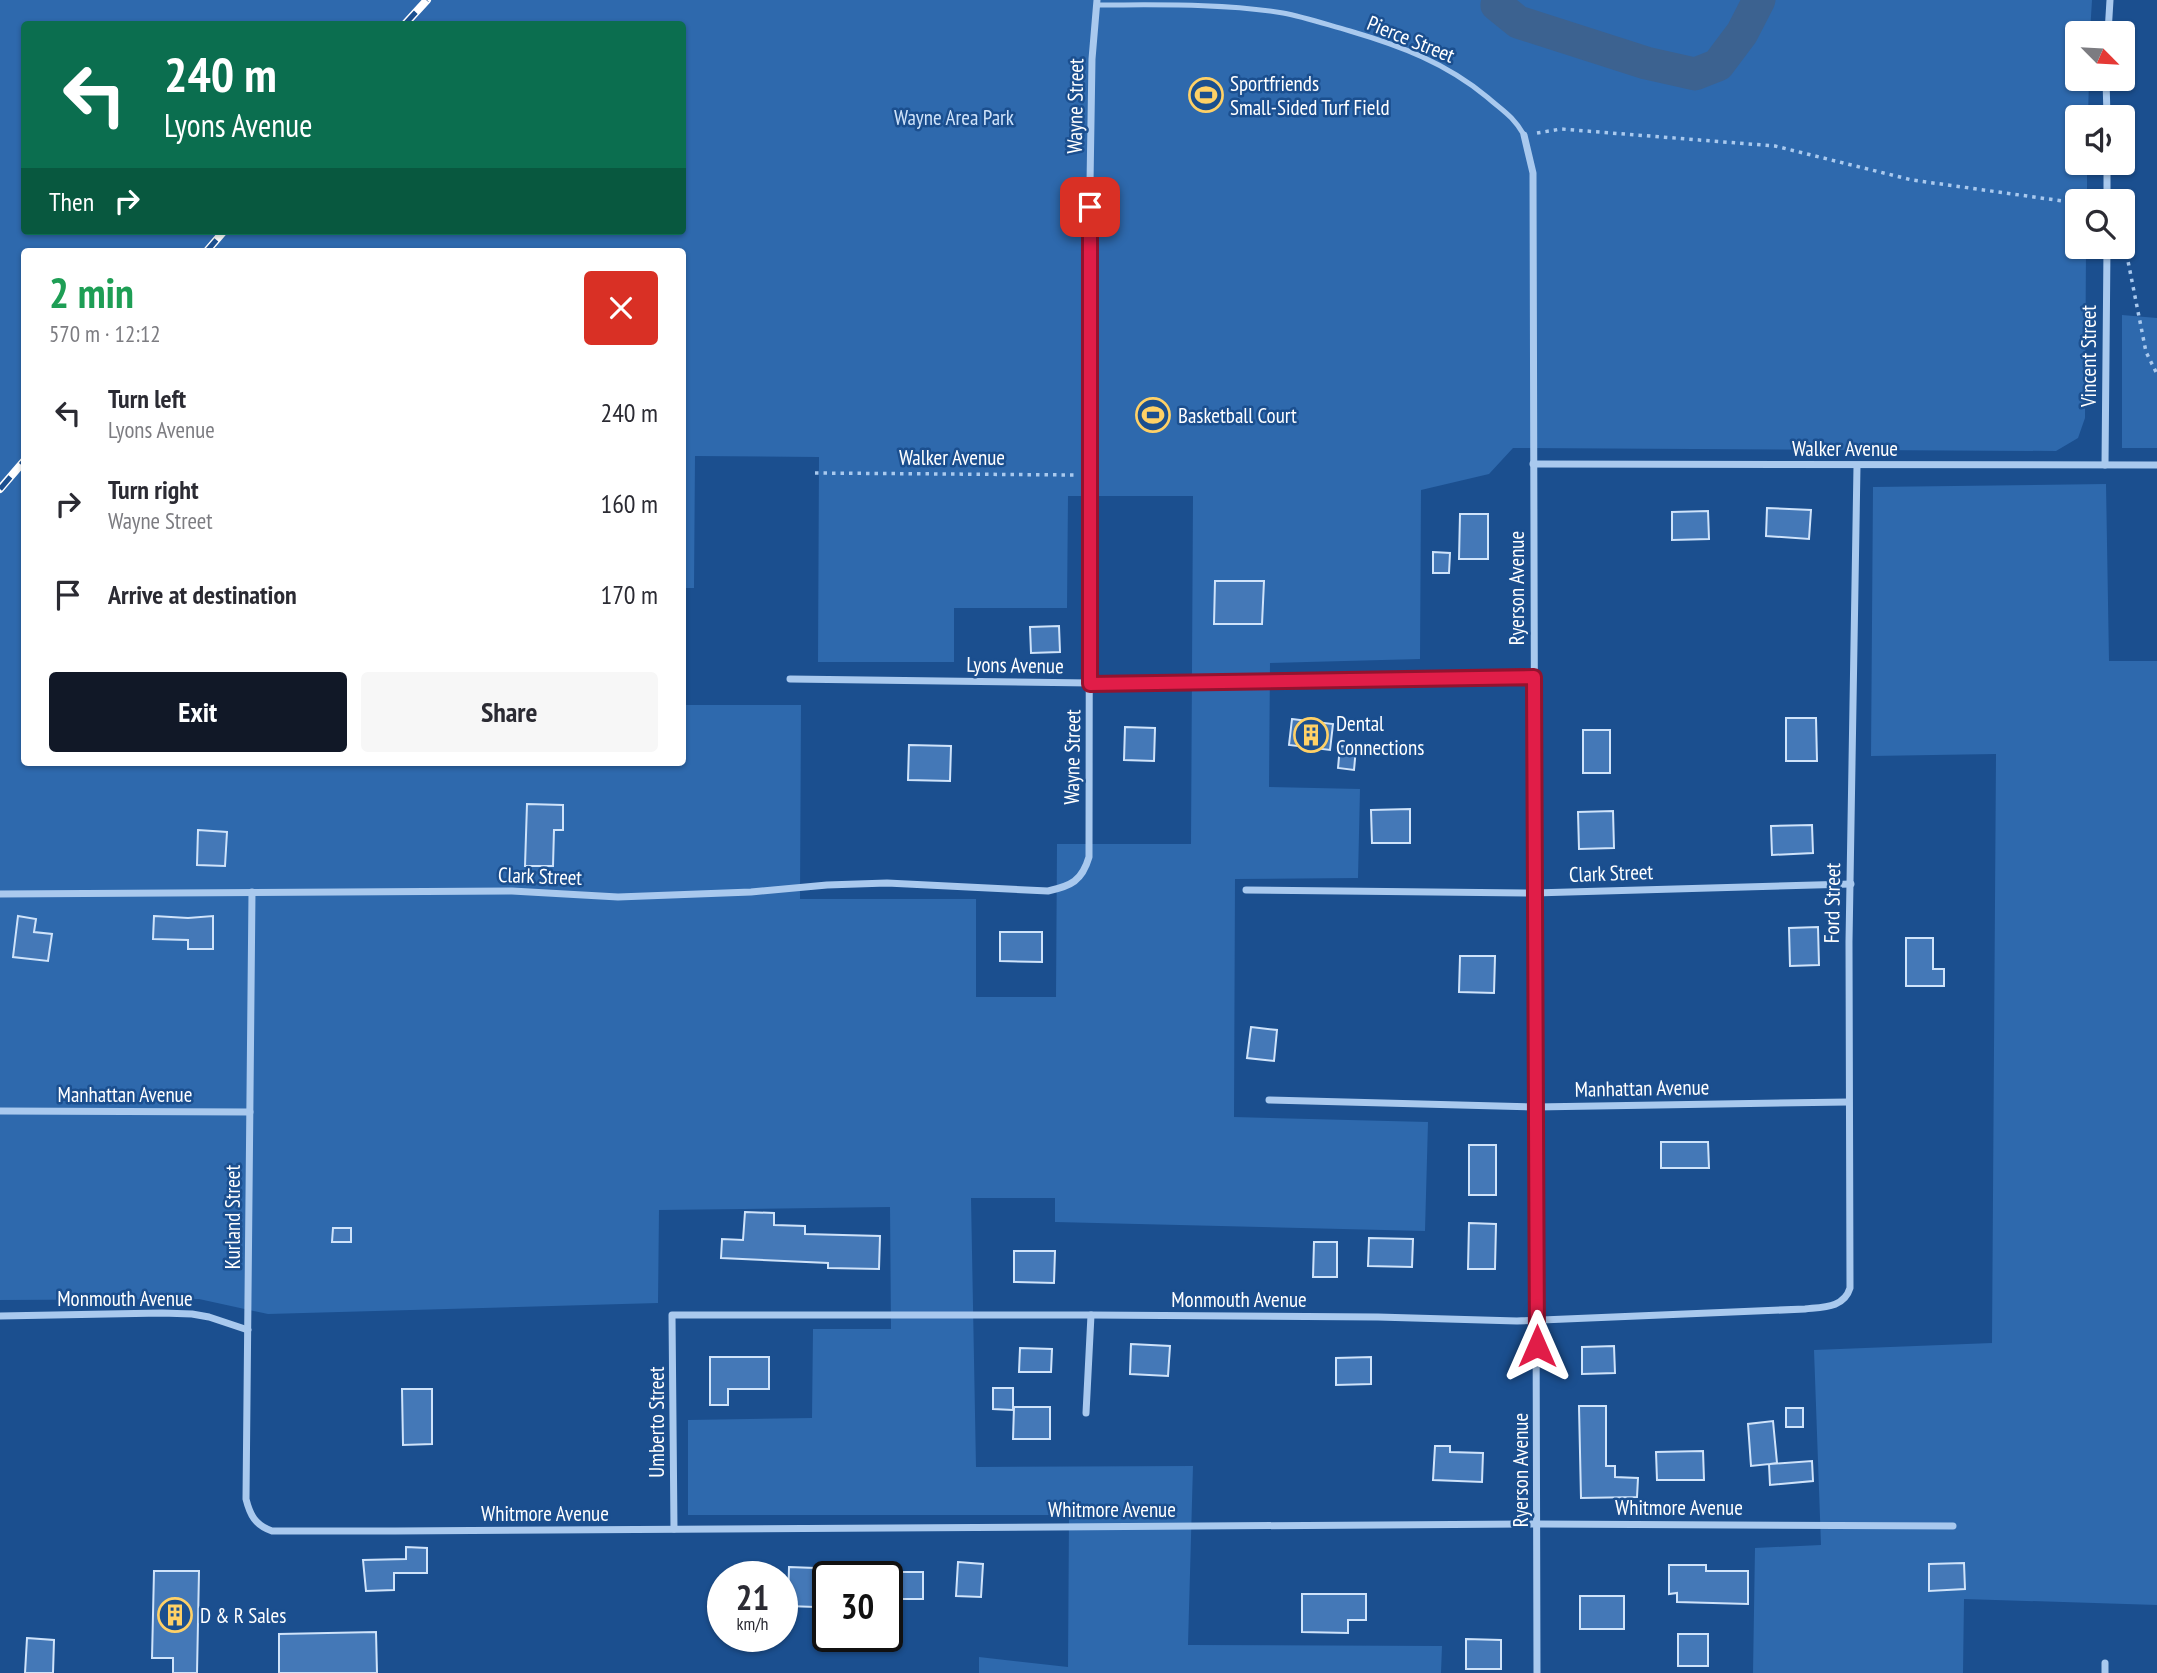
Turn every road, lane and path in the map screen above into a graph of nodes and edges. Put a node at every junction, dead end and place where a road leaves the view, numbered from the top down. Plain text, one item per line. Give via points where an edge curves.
1 (2110, 0) edge
2 (1097, 3) edge
3 (2109, 21) edge
4 (1524, 135) junction
5 (2065, 201) edge
6 (2107, 259) edge
7 (2128, 259) edge
8 (2157, 374) edge
9 (1534, 464) junction
10 (2105, 465) junction
11 (2157, 465) edge
12 (1857, 466) junction
13 (815, 473) dead end
14 (1089, 475) junction
15 (1534, 677) junction
16 (790, 679) dead end
17 (1090, 684) junction
18 (1077, 881) joint
19 (1850, 884) junction
20 (1246, 890) dead end
21 (252, 892) junction
22 (1534, 893) junction
23 (0, 894) edge
24 (1269, 1100) dead end
25 (1848, 1102) junction
26 (1535, 1107) junction
27 (0, 1111) edge
28 (250, 1112) junction
29 (1805, 1309) joint
30 (672, 1315) joint
31 (1091, 1315) junction
32 (0, 1316) edge
33 (1536, 1320) junction
34 (248, 1330) junction
35 (1086, 1413) dead end
36 (1537, 1524) junction
37 (1952, 1527) dead end
38 (674, 1529) junction
39 (272, 1531) joint
40 (2105, 1663) dead end
41 (1538, 1673) edge
42 (2105, 1673) edge

1 - 3 street
2 - 4 lane, Pierce Street via 1285,13 1377,39 1436,61 1516,121
2 - 14 street, Wayne Street via 1092,60
4 - 5 path via 1560,129 1775,146 1912,180
4 - 9 street, Ryerson Avenue via 1534,173
6 - 10 street, Vincent Street
7 - 8 path via 2146,352
9 - 12 street, Walker Avenue
9 - 15 street, Ryerson Avenue
10 - 11 street, Walker Avenue
10 - 12 street, Walker Avenue
12 - 19 street, Ford Street
13 - 14 path, Walker Avenue
14 - 17 street, Wayne Street
15 - 17 street, Lyons Avenue
15 - 22 street, Ryerson Avenue
16 - 17 street, Lyons Avenue
17 - 18 street, Wayne Street via 1089,857
18 - 21 street, Clark Street via 1048,891 887,883 618,897 512,891
19 - 22 street, Clark Street
19 - 25 street, Ford Street
20 - 22 street, Clark Street
21 - 23 street, Clark Street
21 - 28 street, Kurland Street
22 - 26 street, Ryerson Avenue
24 - 26 street, Manhattan Avenue
25 - 26 street, Manhattan Avenue
25 - 29 street, Ford Street via 1850,1288 1841,1302
26 - 33 street, Ryerson Avenue
27 - 28 street, Manhattan Avenue
28 - 34 street, Kurland Street
29 - 33 street, Monmouth Avenue
30 - 31 street, Monmouth Avenue
30 - 38 street, Umberto Street
31 - 33 street, Monmouth Avenue
31 - 35 street
32 - 34 street, Monmouth Avenue via 192,1314
33 - 36 street, Ryerson Avenue
34 - 39 street, Kurland Street via 246,1499 254,1520
36 - 37 street, Whitmore Avenue
36 - 38 street, Whitmore Avenue
36 - 41 street, Ryerson Avenue
38 - 39 street, Whitmore Avenue
40 - 42 street

